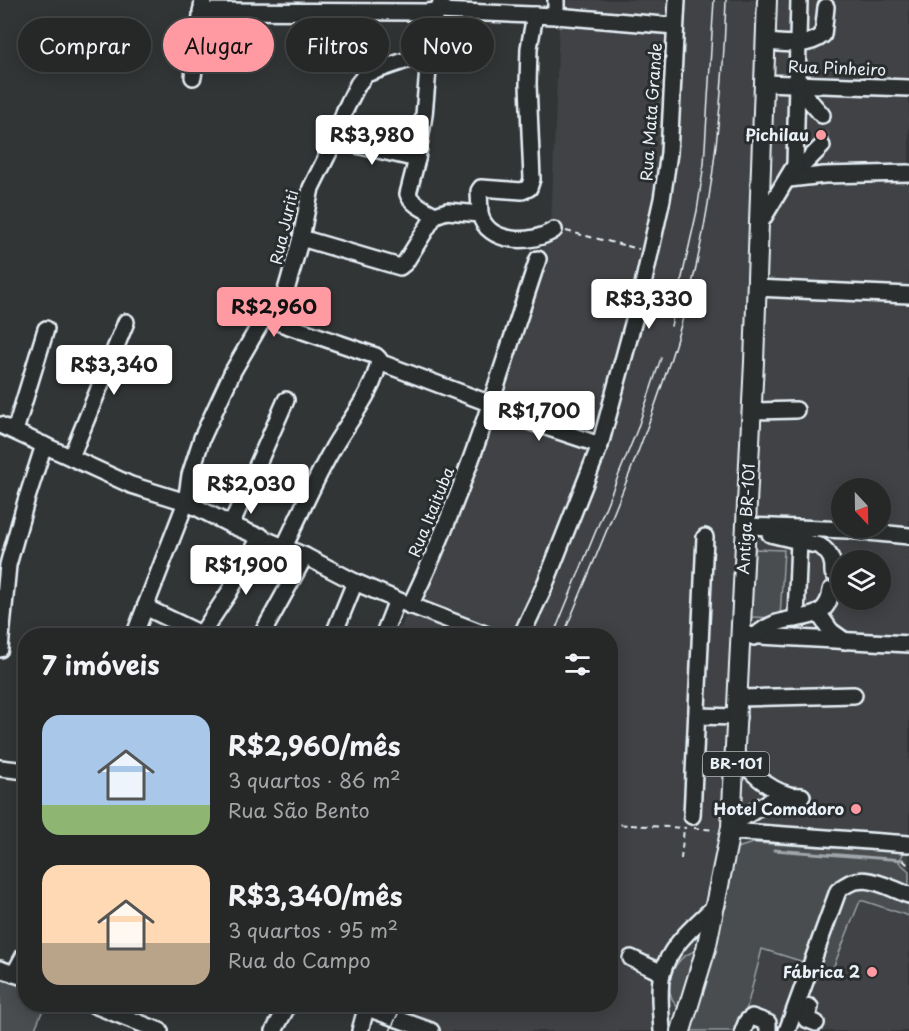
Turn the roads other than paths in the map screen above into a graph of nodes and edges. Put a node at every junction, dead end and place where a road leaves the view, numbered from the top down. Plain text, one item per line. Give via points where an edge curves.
1 (556, 0) edge
2 (677, 0) edge
3 (767, 0) edge
4 (799, 0) edge
5 (440, 5) edge
6 (202, 6) edge
7 (825, 7) dead end
8 (535, 15) junction
9 (556, 16) junction
10 (675, 26) junction
11 (765, 42) junction
12 (798, 44) junction
13 (401, 62) edge
14 (427, 72) edge
15 (194, 77) dead end
16 (764, 83) junction
17 (796, 85) junction
18 (909, 88) edge
19 (822, 115) tunnel mouth
20 (335, 140) junction
21 (822, 146) tunnel mouth
22 (417, 159) junction
23 (909, 173) edge
24 (786, 182) junction
25 (480, 214) junction
26 (435, 215) junction
27 (759, 225) junction
28 (554, 230) road end
29 (301, 238) junction
30 (538, 259) dead end
31 (756, 288) junction
32 (909, 295) edge
33 (126, 322) dead end
34 (278, 322) junction
35 (46, 329) dead end
36 (378, 367) junction
37 (286, 400) dead end
38 (490, 406) junction
39 (796, 410) dead end
40 (752, 411) junction
41 (0, 425) edge
42 (15, 431) junction
43 (44, 445) junction
44 (600, 445) junction
45 (71, 458) junction
46 (186, 502) junction
47 (231, 525) junction
48 (752, 526) junction
49 (261, 536) junction
50 (909, 536) edge
51 (705, 537) dead end
52 (800, 540) junction
53 (284, 547) junction
54 (305, 556) junction
55 (831, 557) edge
56 (355, 582) junction
57 (831, 590) dead end
58 (403, 603) junction
59 (145, 607) junction
60 (818, 613) junction
61 (796, 619) junction
62 (137, 628) edge
63 (186, 628) edge
64 (205, 628) edge
65 (265, 628) edge
66 (336, 628) edge
67 (388, 628) edge
68 (469, 628) edge
69 (525, 628) edge
70 (748, 635) junction
71 (845, 641) junction
72 (909, 644) edge
73 (0, 649) edge
74 (854, 695) dead end
75 (738, 698) junction
76 (697, 716) junction
77 (738, 717) junction
78 (736, 755) junction
79 (0, 768) edge
80 (18, 770) edge
81 (688, 822) road end
82 (731, 829) junction
83 (909, 844) edge
84 (909, 895) edge
85 (717, 903) junction
86 (682, 939) junction
87 (706, 949) junction
88 (631, 958) dead end
89 (662, 973) junction
90 (661, 1003) junction
91 (112, 1012) edge
92 (284, 1012) edge
93 (363, 1012) edge
94 (380, 1012) edge
95 (683, 1024) edge
96 (160, 1031) edge
97 (274, 1031) edge
98 (360, 1031) edge
99 (431, 1031) edge
100 (662, 1031) edge
101 (743, 1031) edge
102 (768, 1031) edge
103 (787, 1031) edge

1 - 9 street
2 - 10 street, Rua Mata Grande
3 - 11 main road, Antiga BR-101 / BR-101
4 - 12 street
5 - 6 street via 426,12
5 - 8 street
6 - 15 street
7 - 12 street via 823,35 815,42
8 - 9 street
8 - 25 street via 528,75 530,185 522,191 482,188
9 - 10 street
10 - 44 street, Rua Mata Grande via 669,153 662,199
11 - 12 street
11 - 16 main road, Antiga BR-101 / BR-101
12 - 17 street
13 - 20 street, Rua Juriti via 366,74 345,110
14 - 22 street
16 - 17 street, Rua Pinheiro
16 - 27 main road, Antiga BR-101 / BR-101
17 - 18 street, Rua Pinheiro
17 - 19 street
17 - 24 street via 795,164
20 - 22 street
20 - 29 street, Rua Juriti via 311,188
21 - 24 street
22 - 26 street via 408,196
23 - 24 street via 824,175
24 - 27 street
25 - 26 street via 447,211
25 - 28 street via 487,229 500,235 536,239
26 - 29 street via 402,266
27 - 31 main road, Antiga BR-101 / BR-101
29 - 34 street, Rua Juriti
30 - 38 street, Rua Itaituba
31 - 32 street
31 - 40 main road, Antiga BR-101 / BR-101
33 - 45 street
34 - 36 street via 376,356
34 - 46 street via 262,321 232,371 196,453
35 - 42 street
36 - 38 street
36 - 53 street via 354,418 326,460
37 - 47 street
38 - 44 street
38 - 58 street, Rua Itaituba via 434,557
39 - 40 street
40 - 48 main road, Antiga BR-101 / BR-101
41 - 42 street
42 - 43 street
43 - 45 street
43 - 73 street via 8,566
44 - 69 street, Rua Mata Grande
45 - 46 street via 153,493
46 - 47 street
46 - 59 street
47 - 49 street
48 - 50 street
48 - 52 street
48 - 70 main road, Antiga BR-101 / BR-101
49 - 53 street
49 - 64 street
51 - 76 street
52 - 55 street via 826,549
52 - 61 street
53 - 54 street
54 - 56 street
54 - 65 street
56 - 58 street
56 - 66 street
57 - 60 street via 828,604
58 - 67 street, Rua Itaituba
58 - 68 street
59 - 62 street
59 - 63 street
60 - 61 street
60 - 71 street via 831,631
61 - 70 street
70 - 71 street
70 - 75 main road, Antiga BR-101 / BR-101 via 740,656
71 - 72 street
74 - 75 street
75 - 77 main road, Antiga BR-101 / BR-101
76 - 77 street
76 - 81 street
77 - 78 main road, Antiga BR-101 / BR-101
78 - 82 main road, Antiga BR-101 / BR-101
78 - 82 street via 766,783 797,796 781,795 738,820
79 - 80 street
82 - 83 street
82 - 85 main road, Antiga BR-101 / BR-101
84 - 103 street via 866,879 851,881 841,888 836,894 810,1010
85 - 86 street
85 - 87 main road, Antiga BR-101 / BR-101
86 - 87 street via 699,938
86 - 89 street
87 - 95 main road, Antiga BR-101 / BR-101
88 - 89 street
89 - 90 street
90 - 95 street
90 - 100 street
91 - 96 street
92 - 97 street
93 - 98 street
94 - 99 street
101 - 102 street via 752,1017 768,1023

